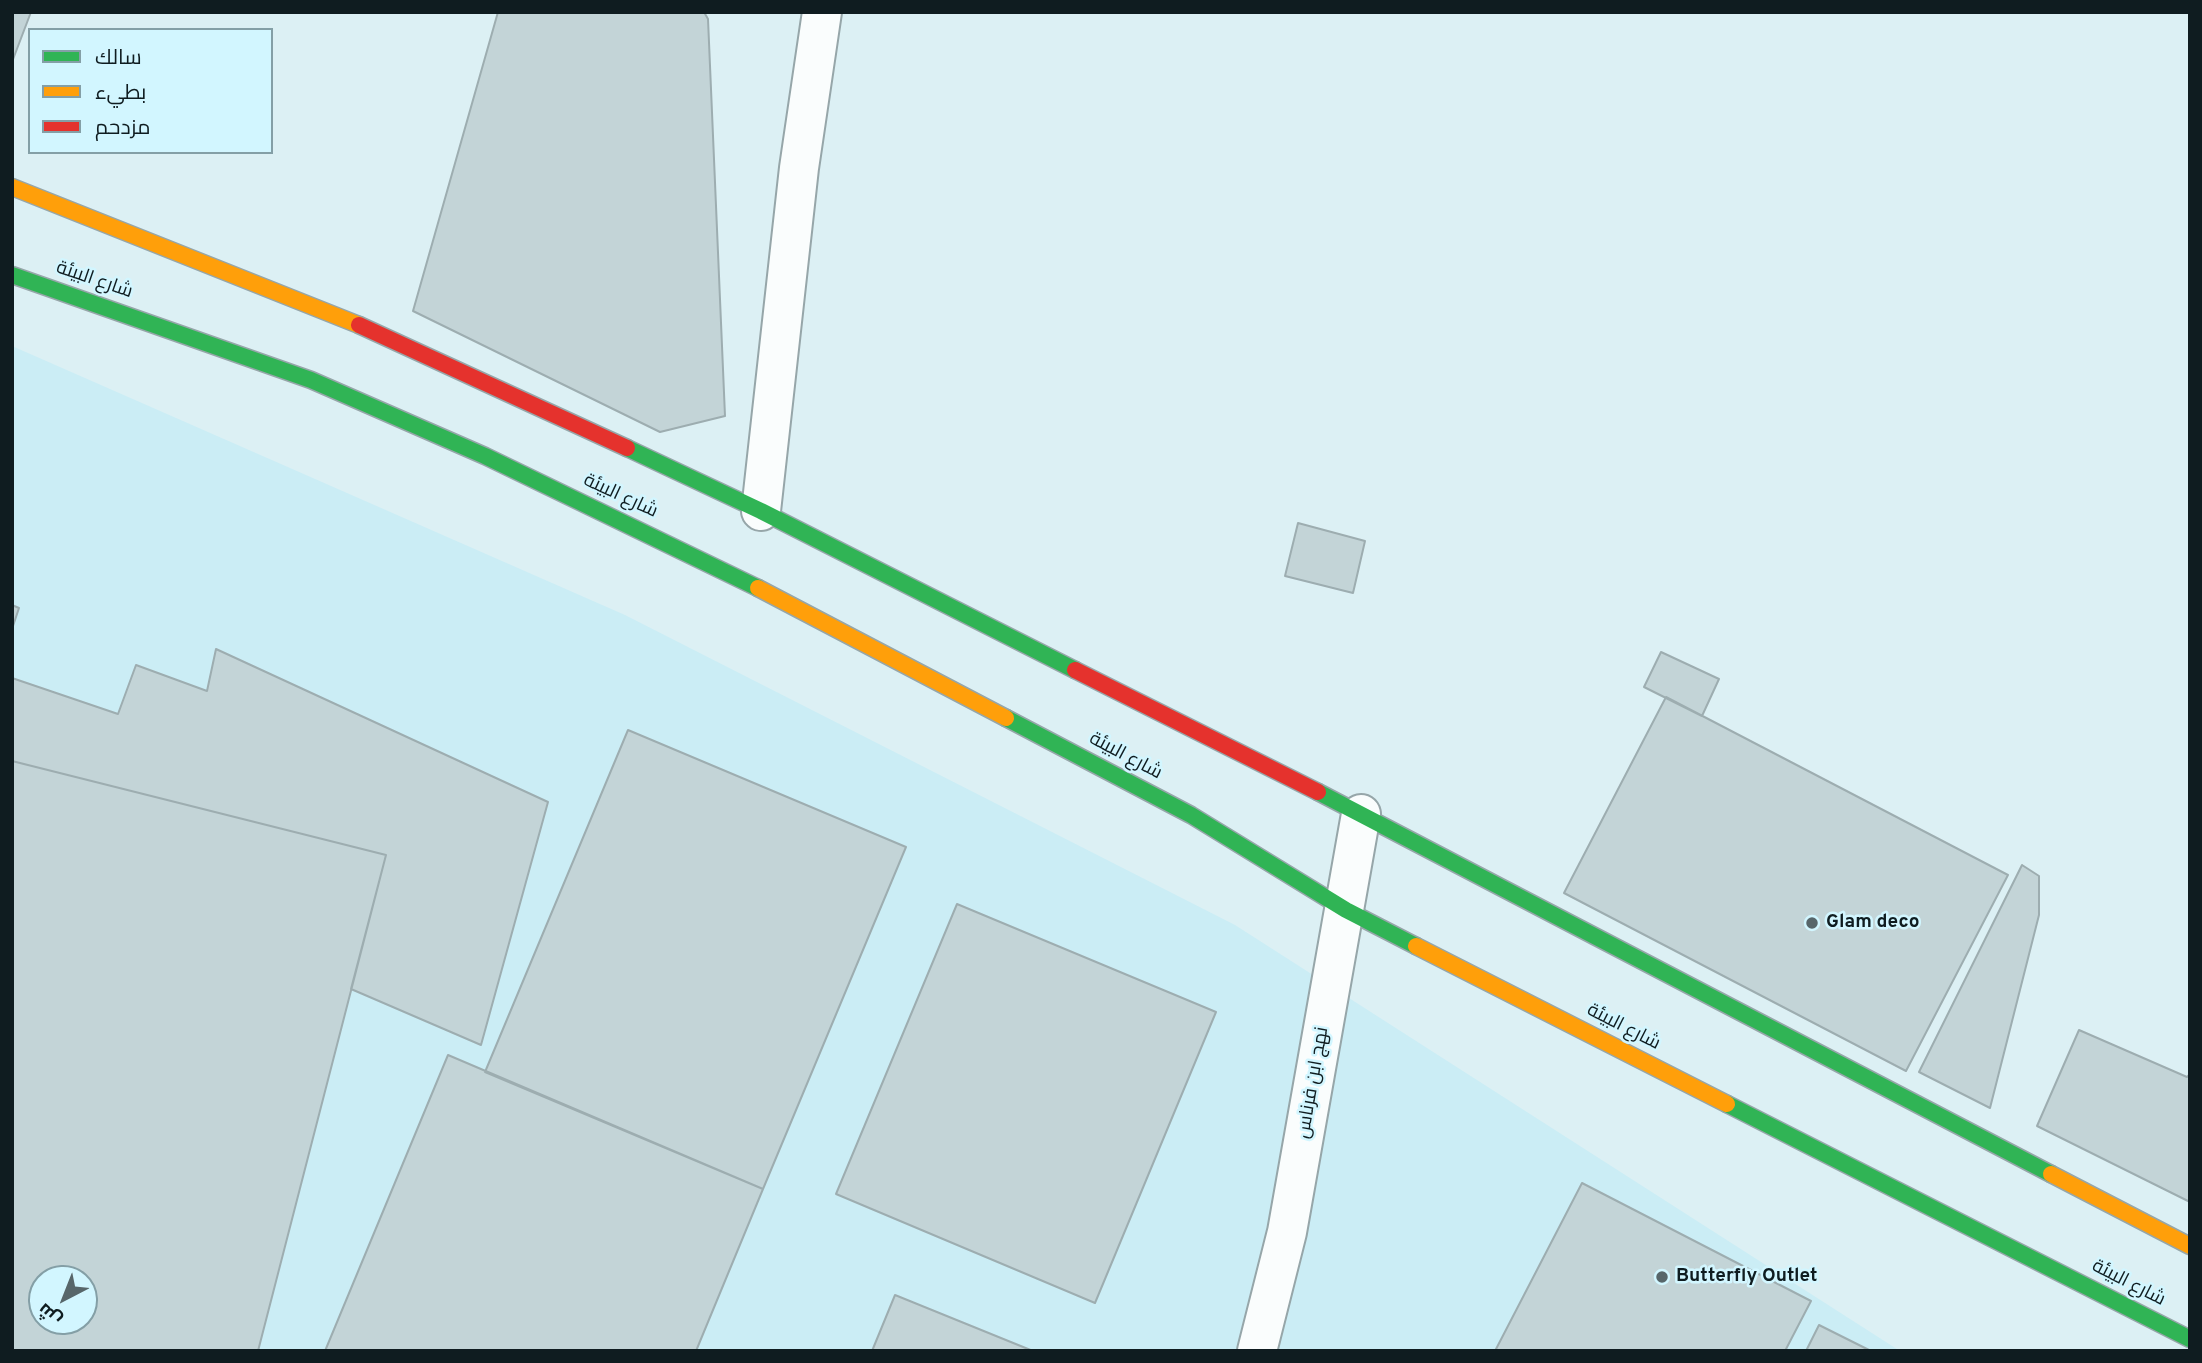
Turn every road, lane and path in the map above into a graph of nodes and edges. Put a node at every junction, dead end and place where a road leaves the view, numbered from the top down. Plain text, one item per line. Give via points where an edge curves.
1 (822, 12) edge
2 (12, 187) edge
3 (12, 275) edge
4 (761, 511) junction
5 (1361, 814) junction
6 (1346, 910) junction
7 (2190, 1246) edge
8 (2190, 1339) edge
9 (1257, 1351) edge

1 - 4 street via 799,168
2 - 4 main road via 377,332
3 - 6 main road, شارع البيئة via 311,380 708,562 1191,815
4 - 5 main road
5 - 6 street, نهج ابن فرناس
5 - 7 main road
6 - 8 main road, شارع البيئة
6 - 9 street, نهج ابن فرناس via 1287,1232

